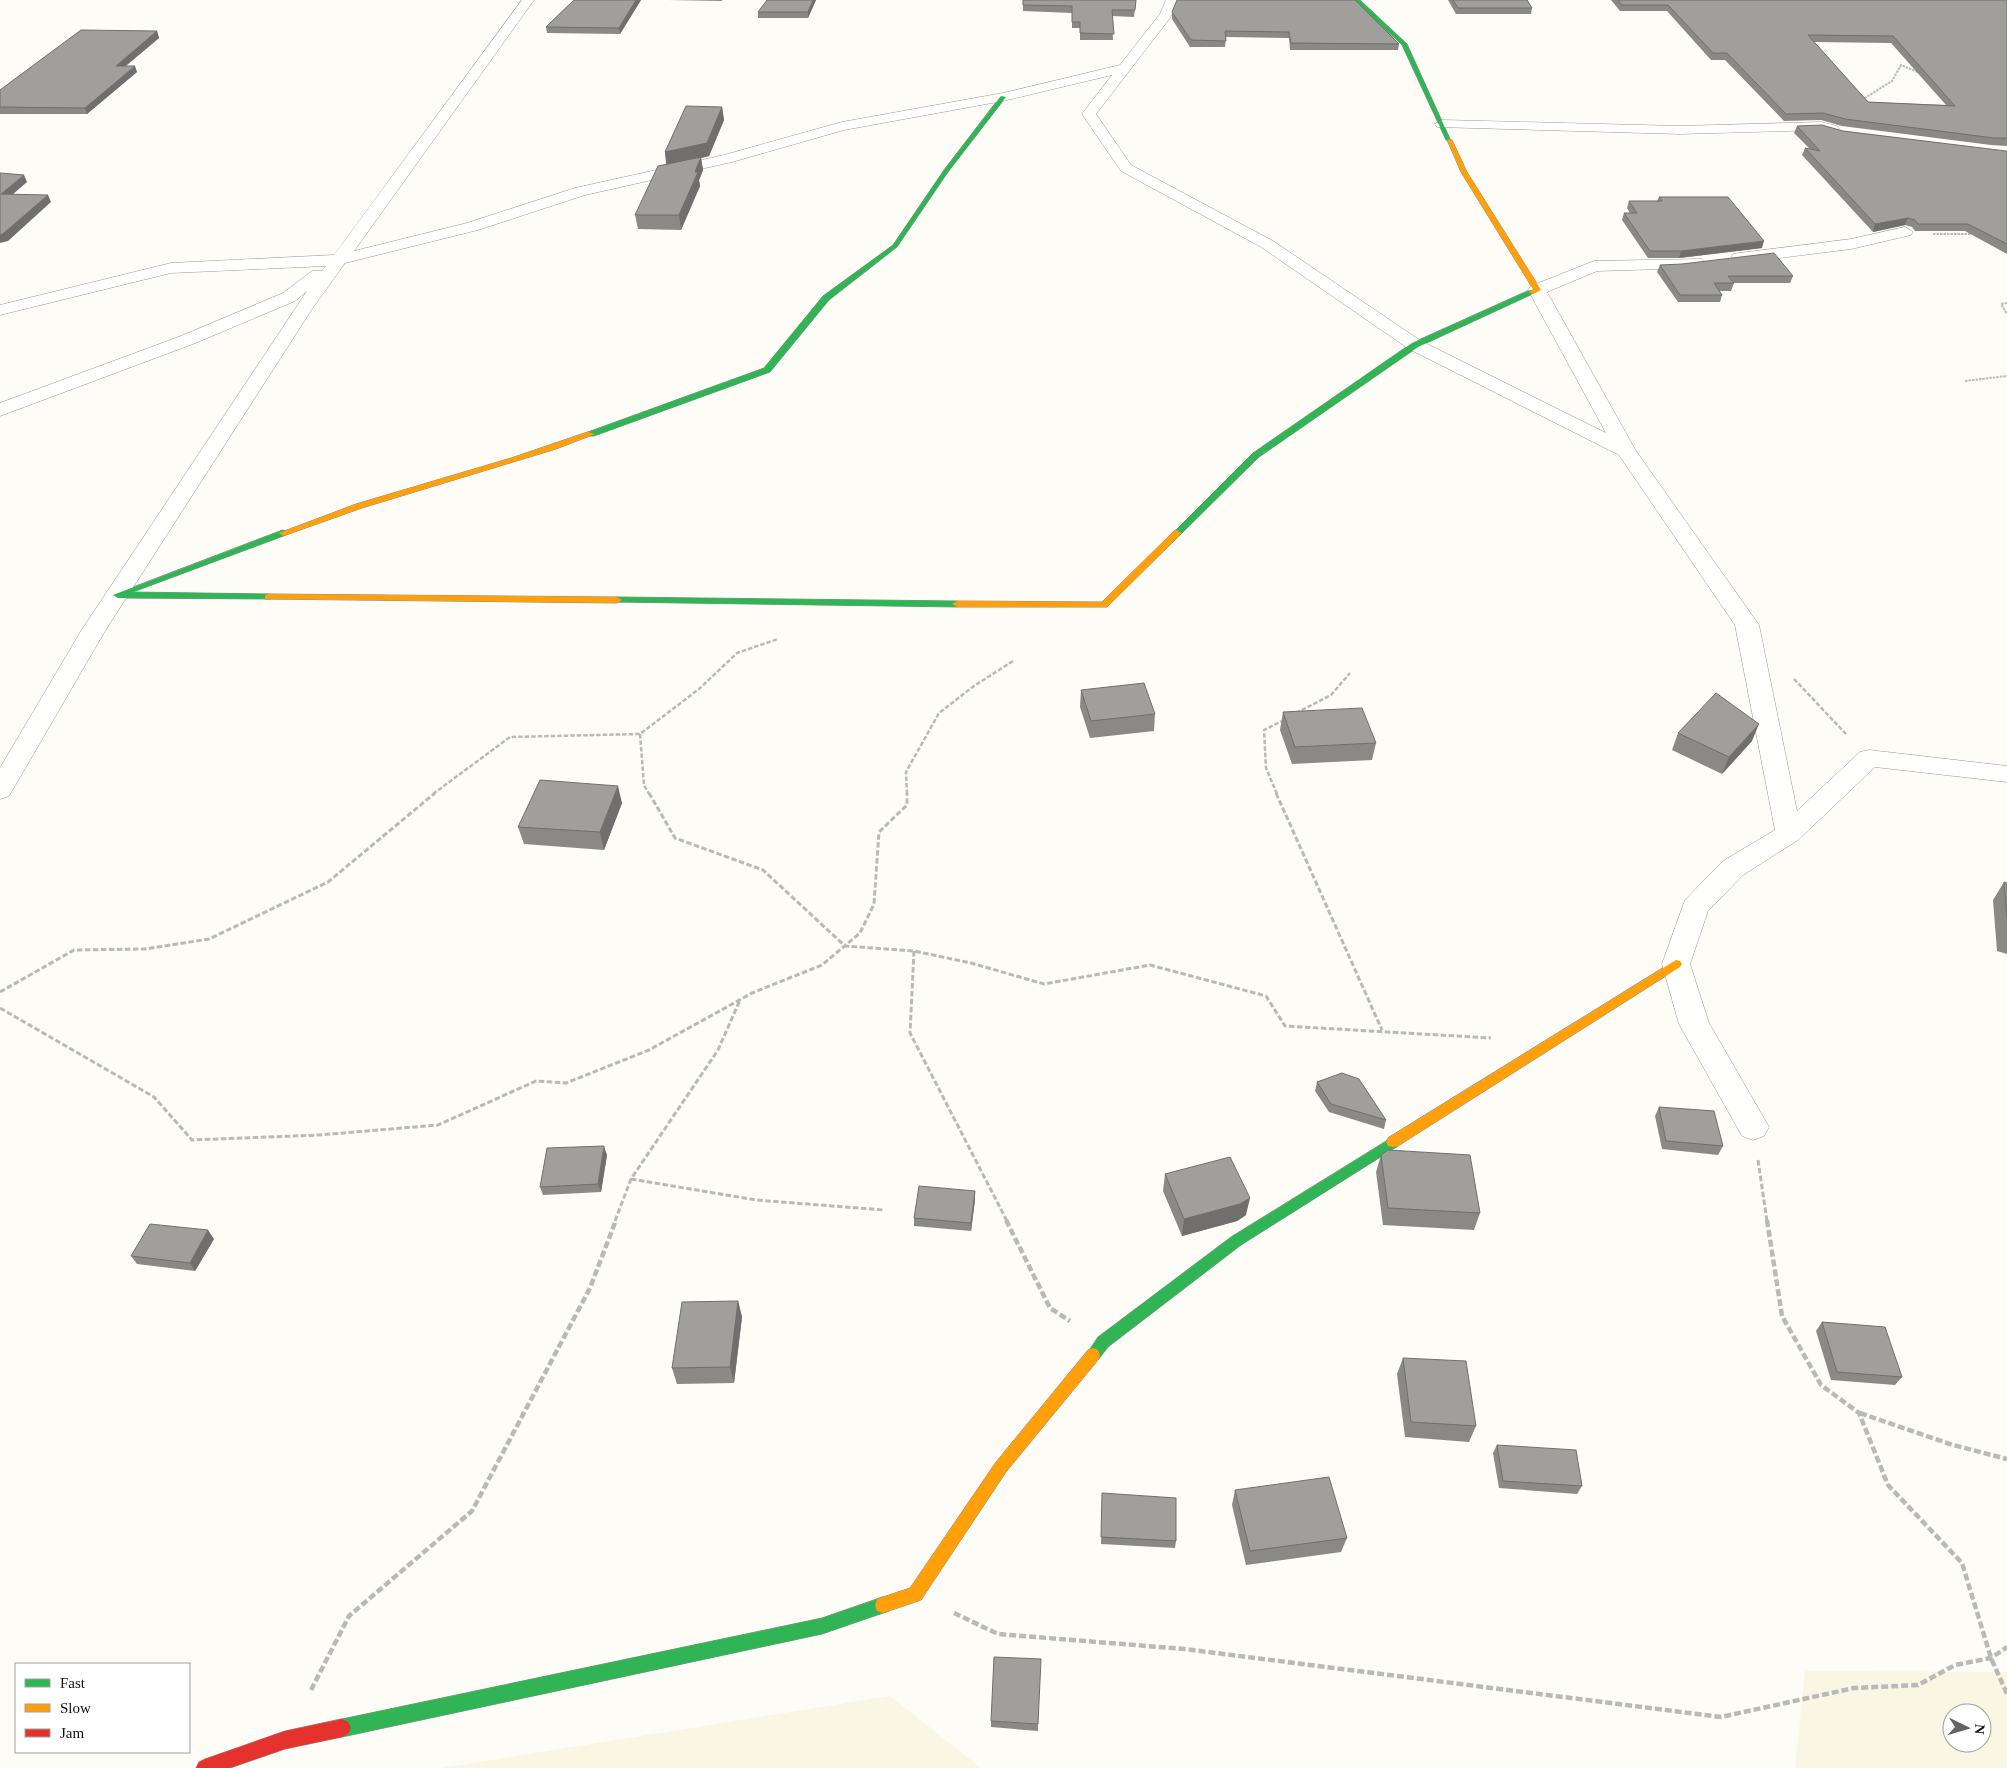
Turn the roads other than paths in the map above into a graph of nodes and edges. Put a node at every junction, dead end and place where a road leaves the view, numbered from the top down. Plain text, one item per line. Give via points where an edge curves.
1 (528, 0) edge
2 (1172, 0) edge
3 (1357, 0) edge
4 (1125, 68) junction
5 (1004, 97) junction
6 (1442, 124) junction
7 (1850, 133) edge
8 (1905, 232) road end
9 (337, 260) junction
10 (1537, 290) junction
11 (0, 310) edge
12 (1415, 345) junction
13 (0, 410) edge
14 (1626, 451) junction
15 (118, 595) junction
16 (2007, 774) edge
17 (0, 790) edge
18 (1789, 834) junction
19 (1676, 964) junction
20 (1753, 1127) road end
21 (205, 1768) edge

1 - 9 street
2 - 4 street via 1166,15
3 - 6 street via 1404,44
4 - 5 street
4 - 12 street via 1089,114 1126,168 1267,244
5 - 9 street via 842,126 727,159 580,191 472,226
5 - 15 street via 946,171 895,246 826,298 767,370 524,458 340,511
6 - 7 street via 1680,130 1821,126
6 - 10 street via 1464,172
8 - 10 street via 1851,244 1679,265 1594,266
9 - 11 street via 171,268
9 - 13 street via 289,297 187,340
9 - 15 street
10 - 12 street
10 - 14 street
12 - 14 street
12 - 15 street via 1256,455 1104,605
14 - 18 street via 1747,626
15 - 17 street via 93,631
16 - 18 street via 1869,758
18 - 19 street via 1733,868 1695,907
19 - 20 street via 1694,1024
19 - 21 street via 1236,1241 1103,1342 1001,1467 915,1594 822,1626 285,1740

